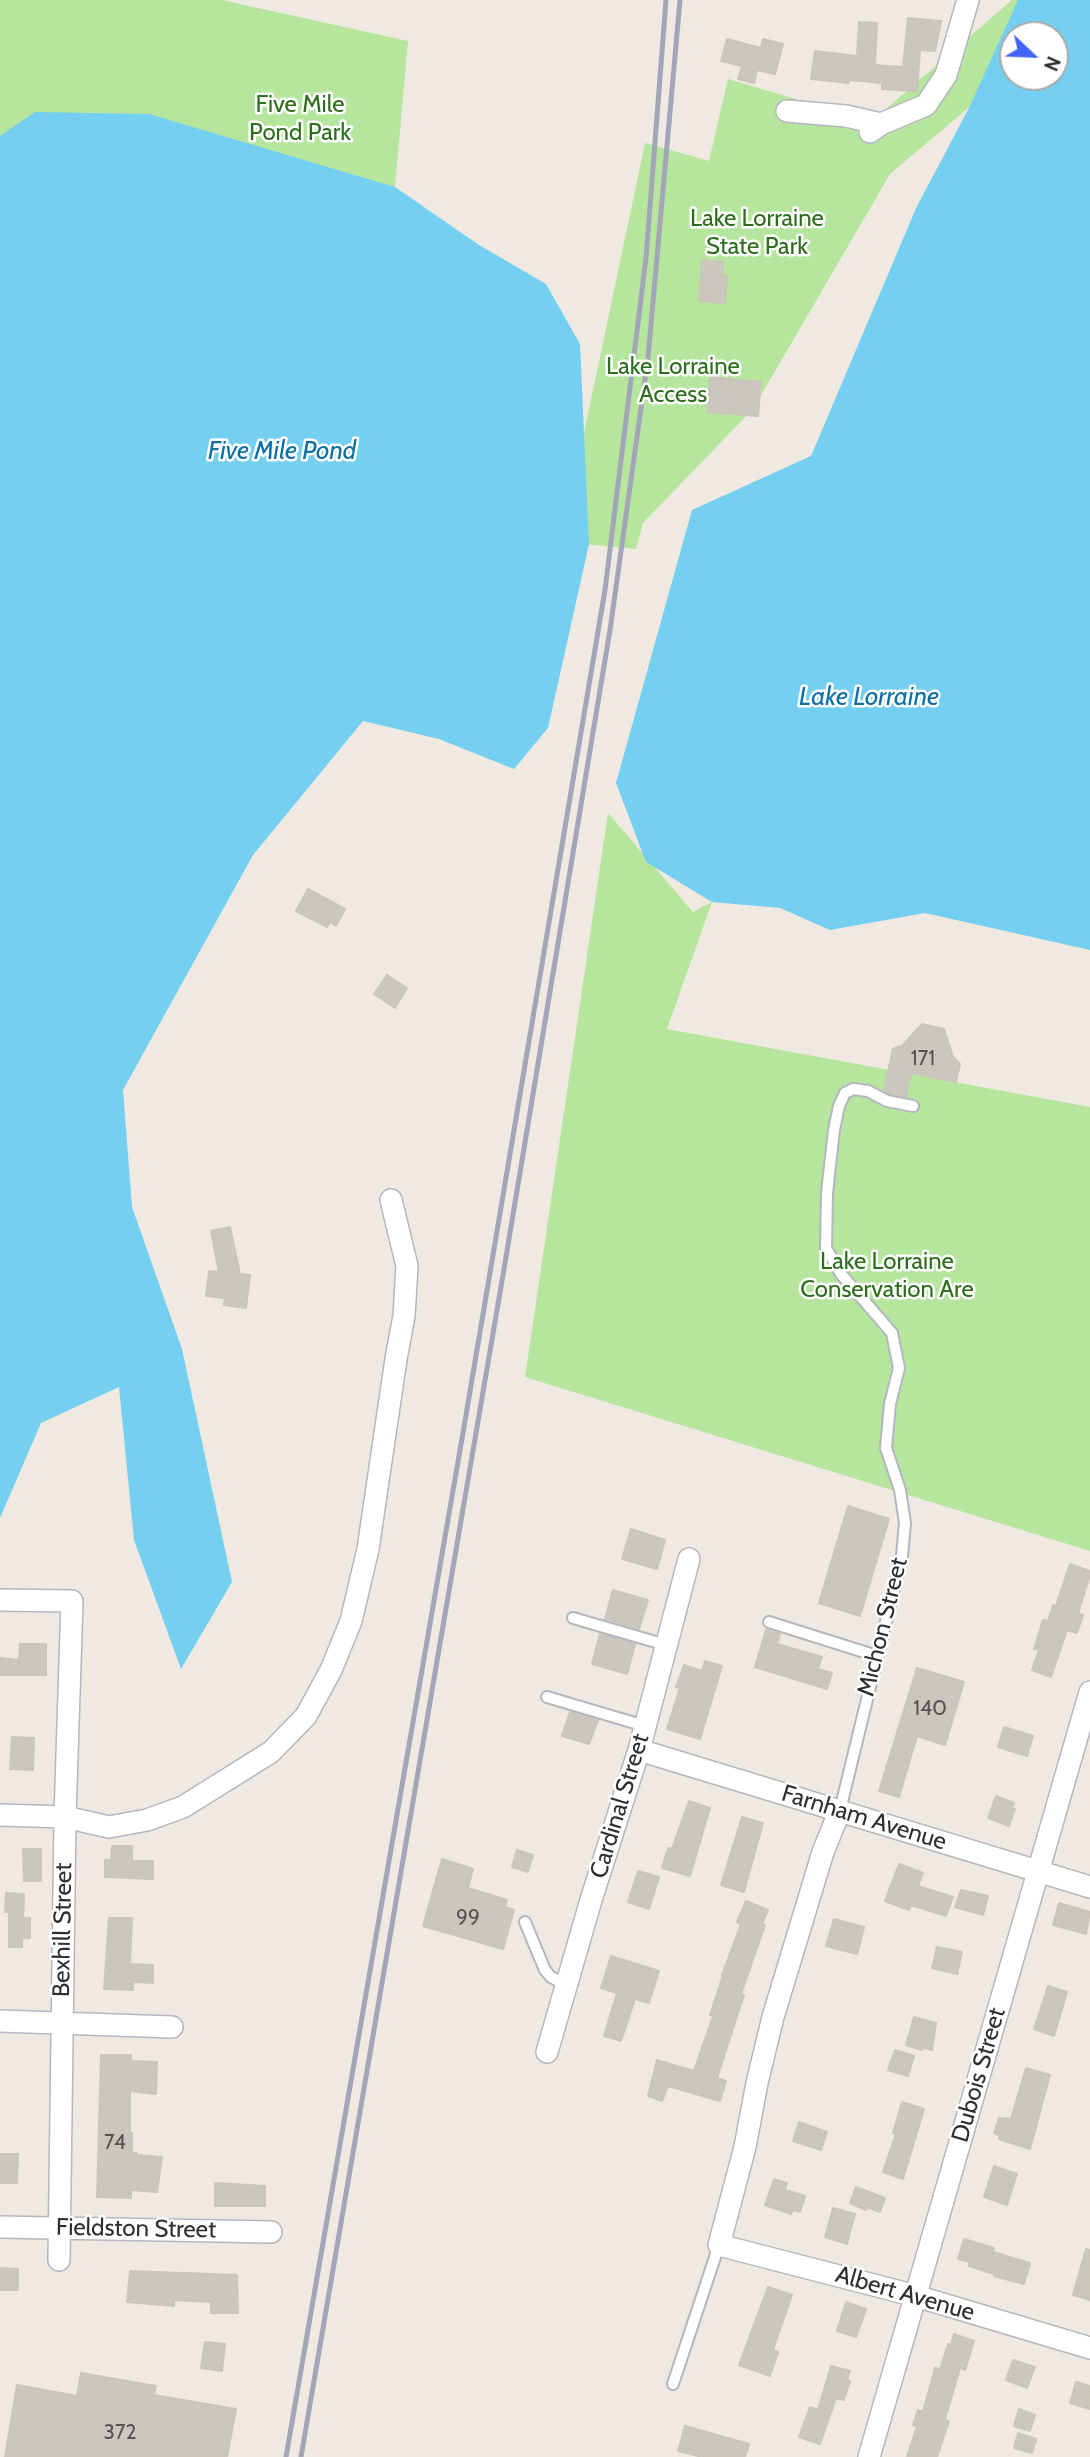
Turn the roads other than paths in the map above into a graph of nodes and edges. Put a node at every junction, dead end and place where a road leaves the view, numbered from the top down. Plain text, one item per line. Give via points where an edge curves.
1 (968, 0) edge
2 (787, 111) dead end
3 (913, 1106) dead end
4 (391, 1200) dead end
5 (689, 1559) dead end
6 (0, 1600) edge
7 (573, 1618) dead end
8 (769, 1622) dead end
9 (666, 1645) junction
10 (877, 1656) junction
11 (1090, 1692) edge
12 (547, 1697) dead end
13 (645, 1726) junction
14 (639, 1750) junction
15 (840, 1810) junction
16 (0, 1815) edge
17 (65, 1817) junction
18 (1037, 1872) junction
19 (1090, 1887) edge
20 (525, 1922) dead end
21 (566, 1985) junction
22 (0, 2021) edge
23 (61, 2023) junction
24 (172, 2027) dead end
25 (547, 2052) dead end
26 (0, 2227) edge
27 (59, 2228) junction
28 (271, 2232) dead end
29 (719, 2245) junction
30 (59, 2260) dead end
31 (916, 2296) junction
32 (1090, 2348) edge
33 (673, 2384) dead end
34 (869, 2457) edge

1 - 2 street via 946,75 926,105 875,128 846,116
3 - 10 lane, Michon Street via 868,1091 845,1093 834,1130 825,1220 826,1248 841,1274 892,1333 899,1368 886,1447 905,1522 902,1556
4 - 17 street via 407,1266 404,1316 368,1549 351,1621 331,1670 306,1716 271,1752 183,1807 109,1827
5 - 9 street, Cardinal Street
6 - 17 street, Bexhill Street via 72,1601
7 - 9 lane
8 - 10 lane
9 - 13 street, Cardinal Street
10 - 15 lane, Michon Street
11 - 18 street, Dubois Street
12 - 13 lane
13 - 14 street, Cardinal Street
14 - 15 street, Farnham Avenue
14 - 21 street, Cardinal Street
15 - 18 street, Farnham Avenue
15 - 29 street, Michon Street via 773,2017
16 - 17 street
17 - 23 street, Bexhill Street
18 - 19 street, Farnham Avenue
18 - 31 street, Dubois Street
20 - 21 lane via 545,1970
21 - 25 street, Cardinal Street
22 - 23 street
23 - 24 street
23 - 27 street, Bexhill Street
26 - 27 street, Fieldston Street
27 - 28 street, Fieldston Street
27 - 30 street, Bexhill Street
29 - 31 street, Albert Avenue
29 - 33 lane
31 - 32 street, Albert Avenue
31 - 34 street, Dubois Street

